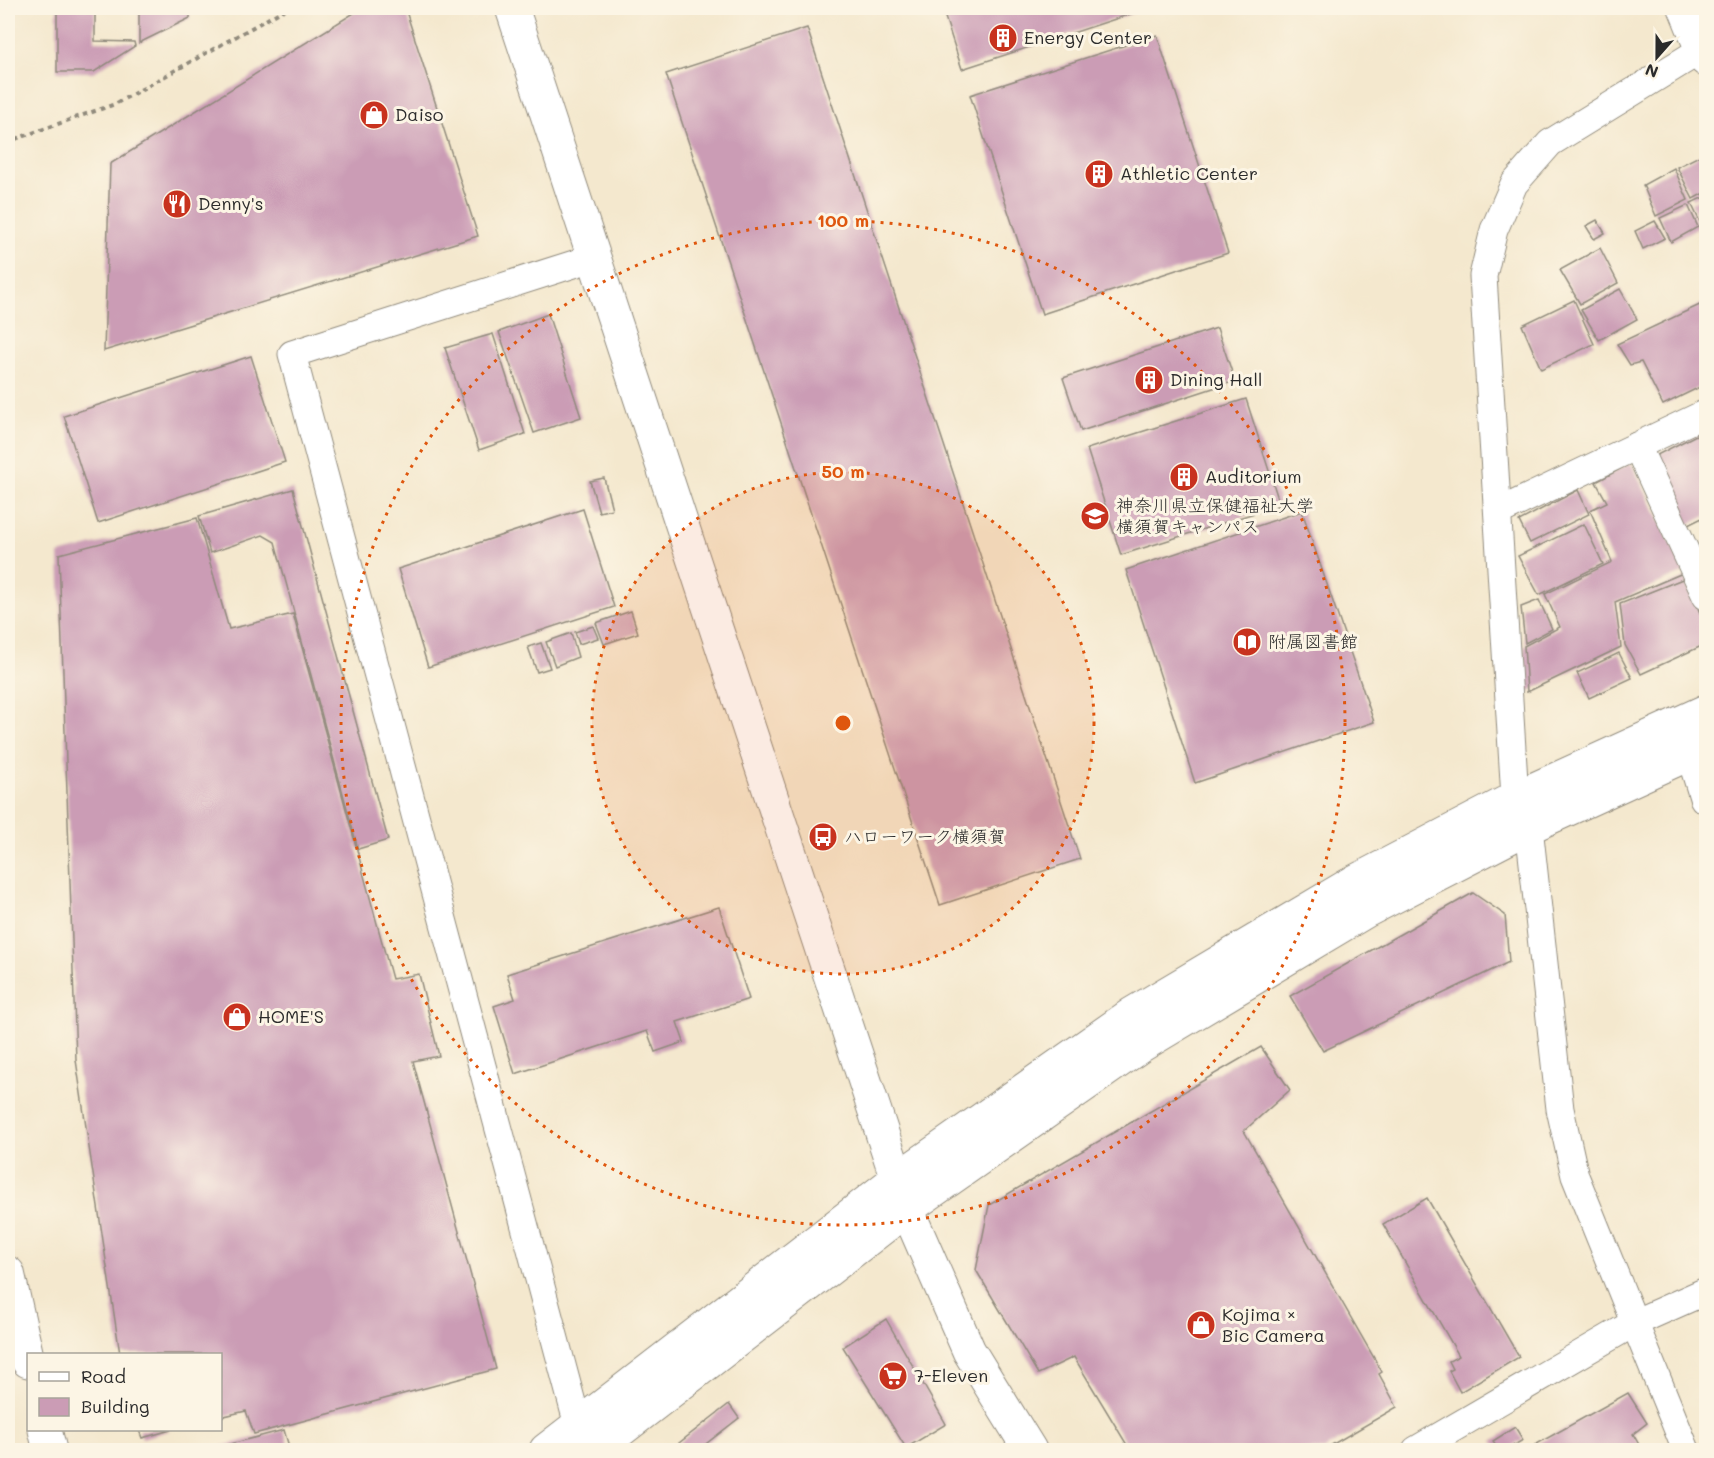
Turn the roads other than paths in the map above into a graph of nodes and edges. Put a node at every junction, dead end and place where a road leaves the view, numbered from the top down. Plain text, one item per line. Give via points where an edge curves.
1 (512, 8) edge
2 (1685, 8) edge
3 (1704, 55) edge
4 (596, 257) junction
5 (1707, 412) edge
6 (1636, 446) junction
7 (1498, 512) junction
8 (1707, 597) edge
9 (1694, 716) edge
10 (1699, 749) edge
11 (1707, 797) edge
12 (1522, 812) junction
13 (902, 1194) junction
14 (8, 1273) edge
15 (1707, 1291) edge
16 (1634, 1323) junction
17 (27, 1357) edge
18 (45, 1431) edge
19 (586, 1442) edge
20 (50, 1450) edge
21 (546, 1450) edge
22 (1030, 1450) edge
23 (1416, 1450) edge
24 (1686, 1450) edge

1 - 4 street
2 - 3 street
3 - 7 street via 1550,142 1514,184 1494,230 1483,276
4 - 13 street
4 - 19 street via 292,354
5 - 6 street
6 - 7 street
6 - 8 street
7 - 12 street
9 - 10 street
9 - 12 street
10 - 11 street
10 - 12 street
12 - 13 street
12 - 16 street via 1560,1109 1575,1176
13 - 19 street
13 - 22 street via 969,1351
14 - 17 street
15 - 16 street
16 - 23 street
16 - 24 street
18 - 20 street
19 - 21 street

